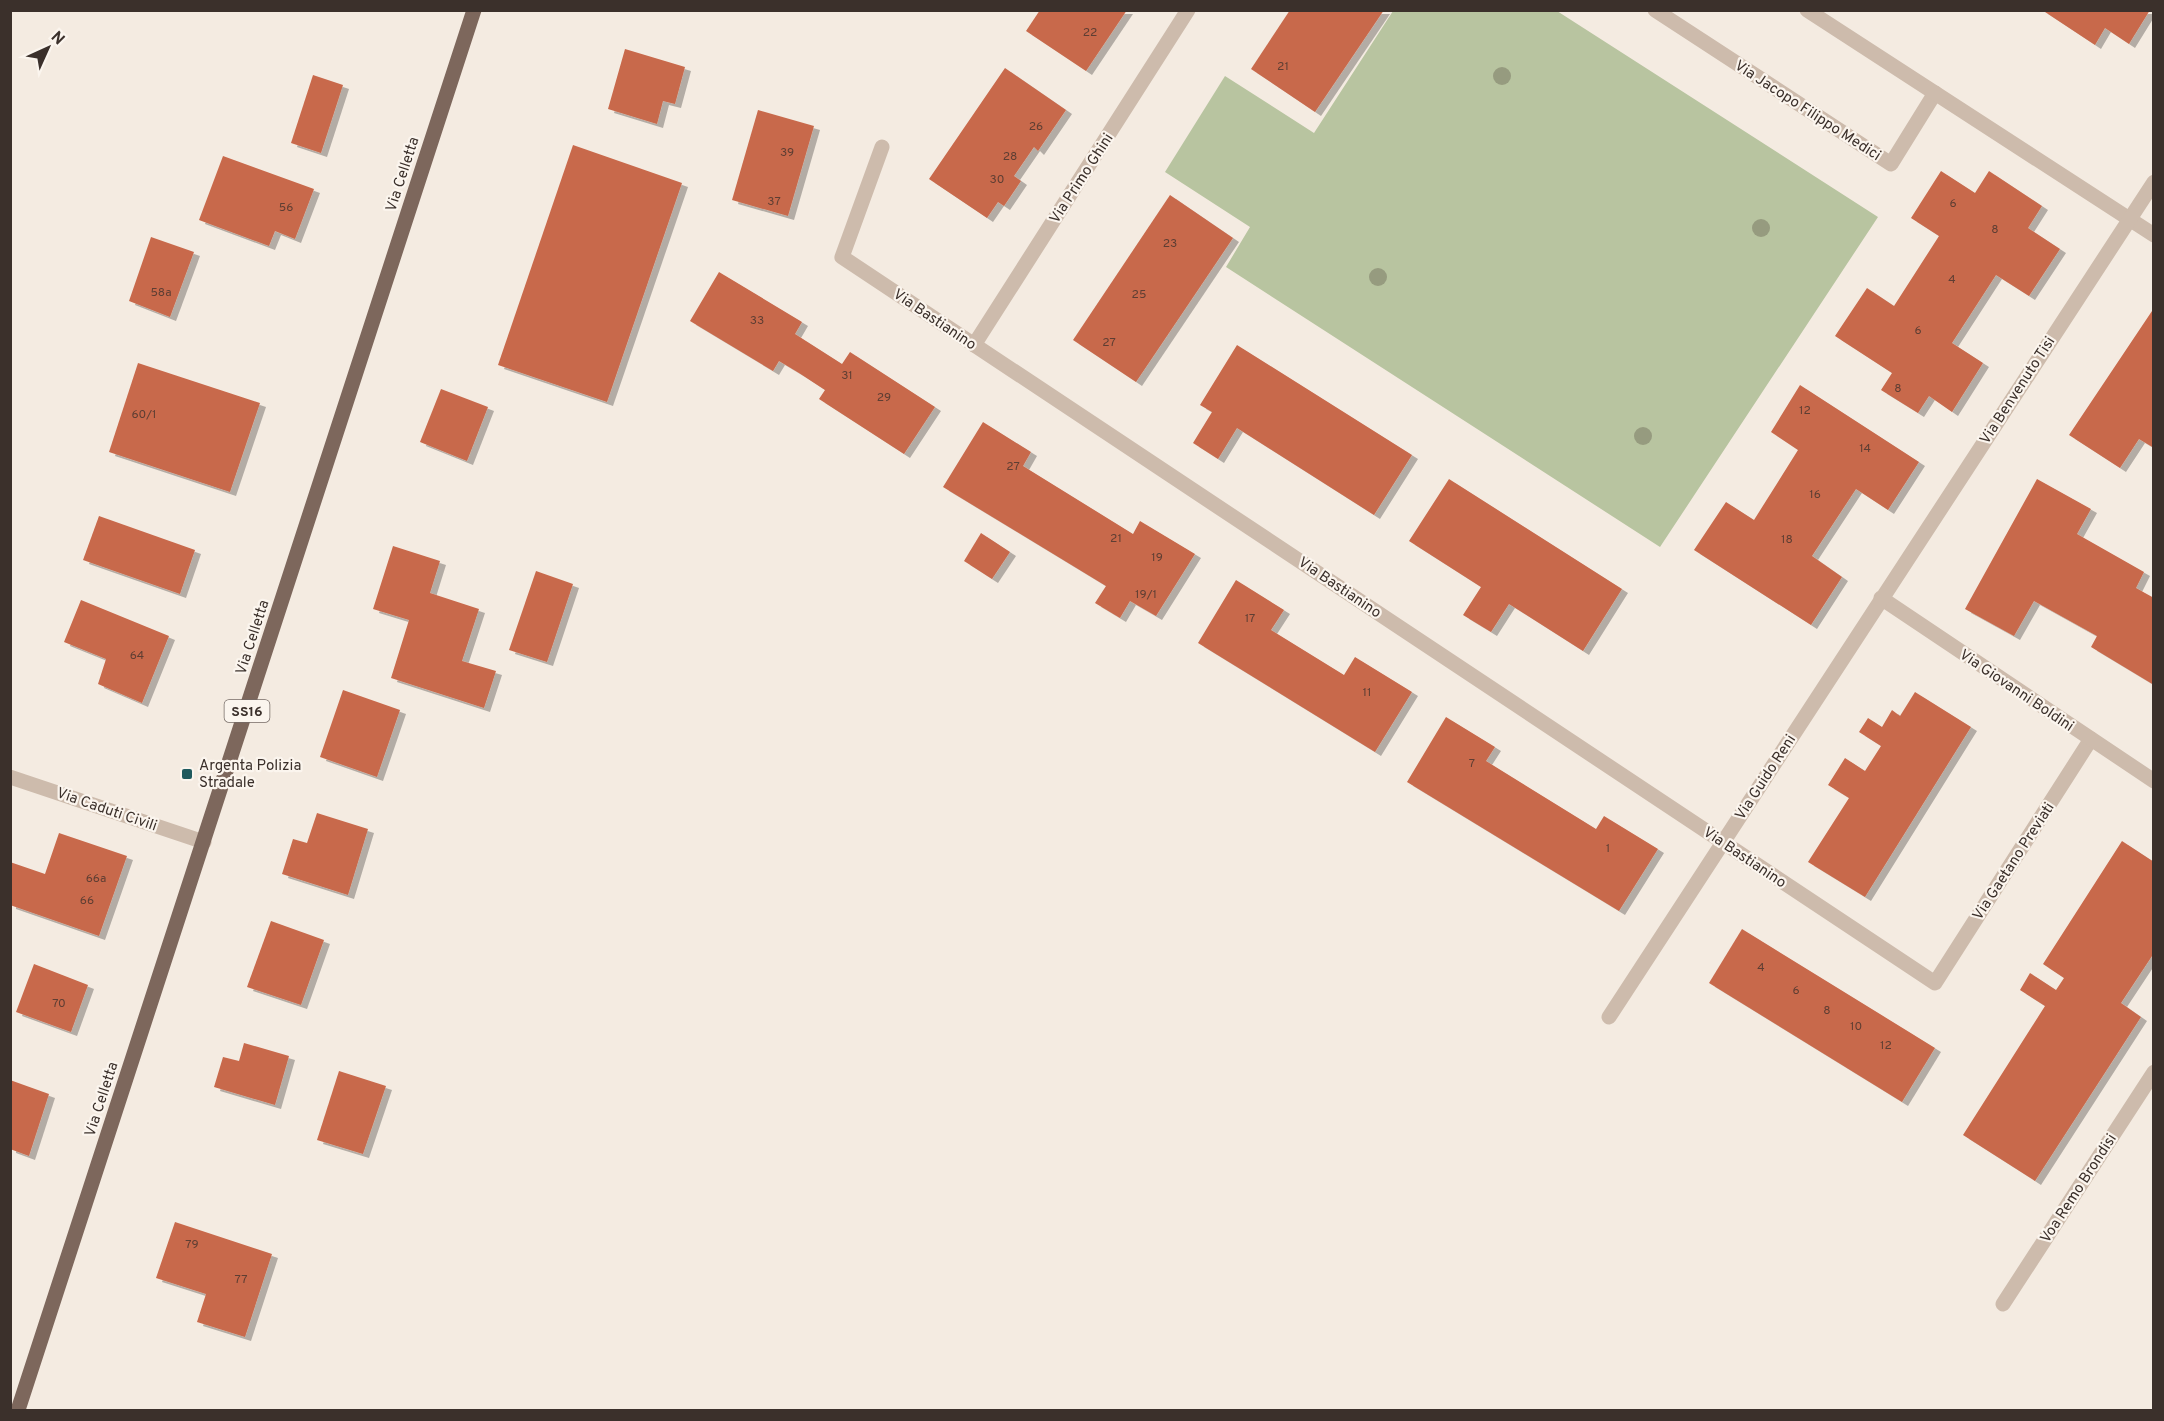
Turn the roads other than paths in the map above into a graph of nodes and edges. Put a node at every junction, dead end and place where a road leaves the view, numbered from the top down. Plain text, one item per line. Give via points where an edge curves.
1 (474, 10) edge
2 (1188, 10) edge
3 (1655, 10) edge
4 (1807, 10) edge
5 (1935, 93) junction
6 (882, 147) dead end
7 (2154, 182) edge
8 (2129, 219) junction
9 (2154, 235) edge
10 (975, 345) junction
11 (1881, 598) junction
12 (2091, 739) junction
13 (10, 777) edge
14 (2154, 781) edge
15 (204, 842) junction
16 (1723, 842) junction
17 (1935, 983) joint
18 (1609, 1017) dead end
19 (2154, 1072) edge
20 (2003, 1304) dead end
21 (18, 1410) edge

1 - 15 main road, Via Celletta / SS16
2 - 10 street, Via Primo Ghini
3 - 5 street, Via Jacopo Filippo Medici via 1891,164
4 - 5 street
5 - 8 street
6 - 10 street, Via Bastianino via 842,257
7 - 8 street, Via Benvenuto Tisi
8 - 9 street
8 - 11 street, Via Benvenuto Tisi
10 - 16 street, Via Bastianino
11 - 12 street, Via Giovanni Boldini
11 - 16 street, Via Guido Reni
12 - 14 street, Via Giovanni Boldini
12 - 17 street, Via Gaetano Previati
13 - 15 street, Via Caduti Civili
15 - 21 main road, Via Celletta / SS16
16 - 17 street, Via Bastianino
16 - 18 street, Via Guido Reni
19 - 20 street, Voa Remo Brondisi

